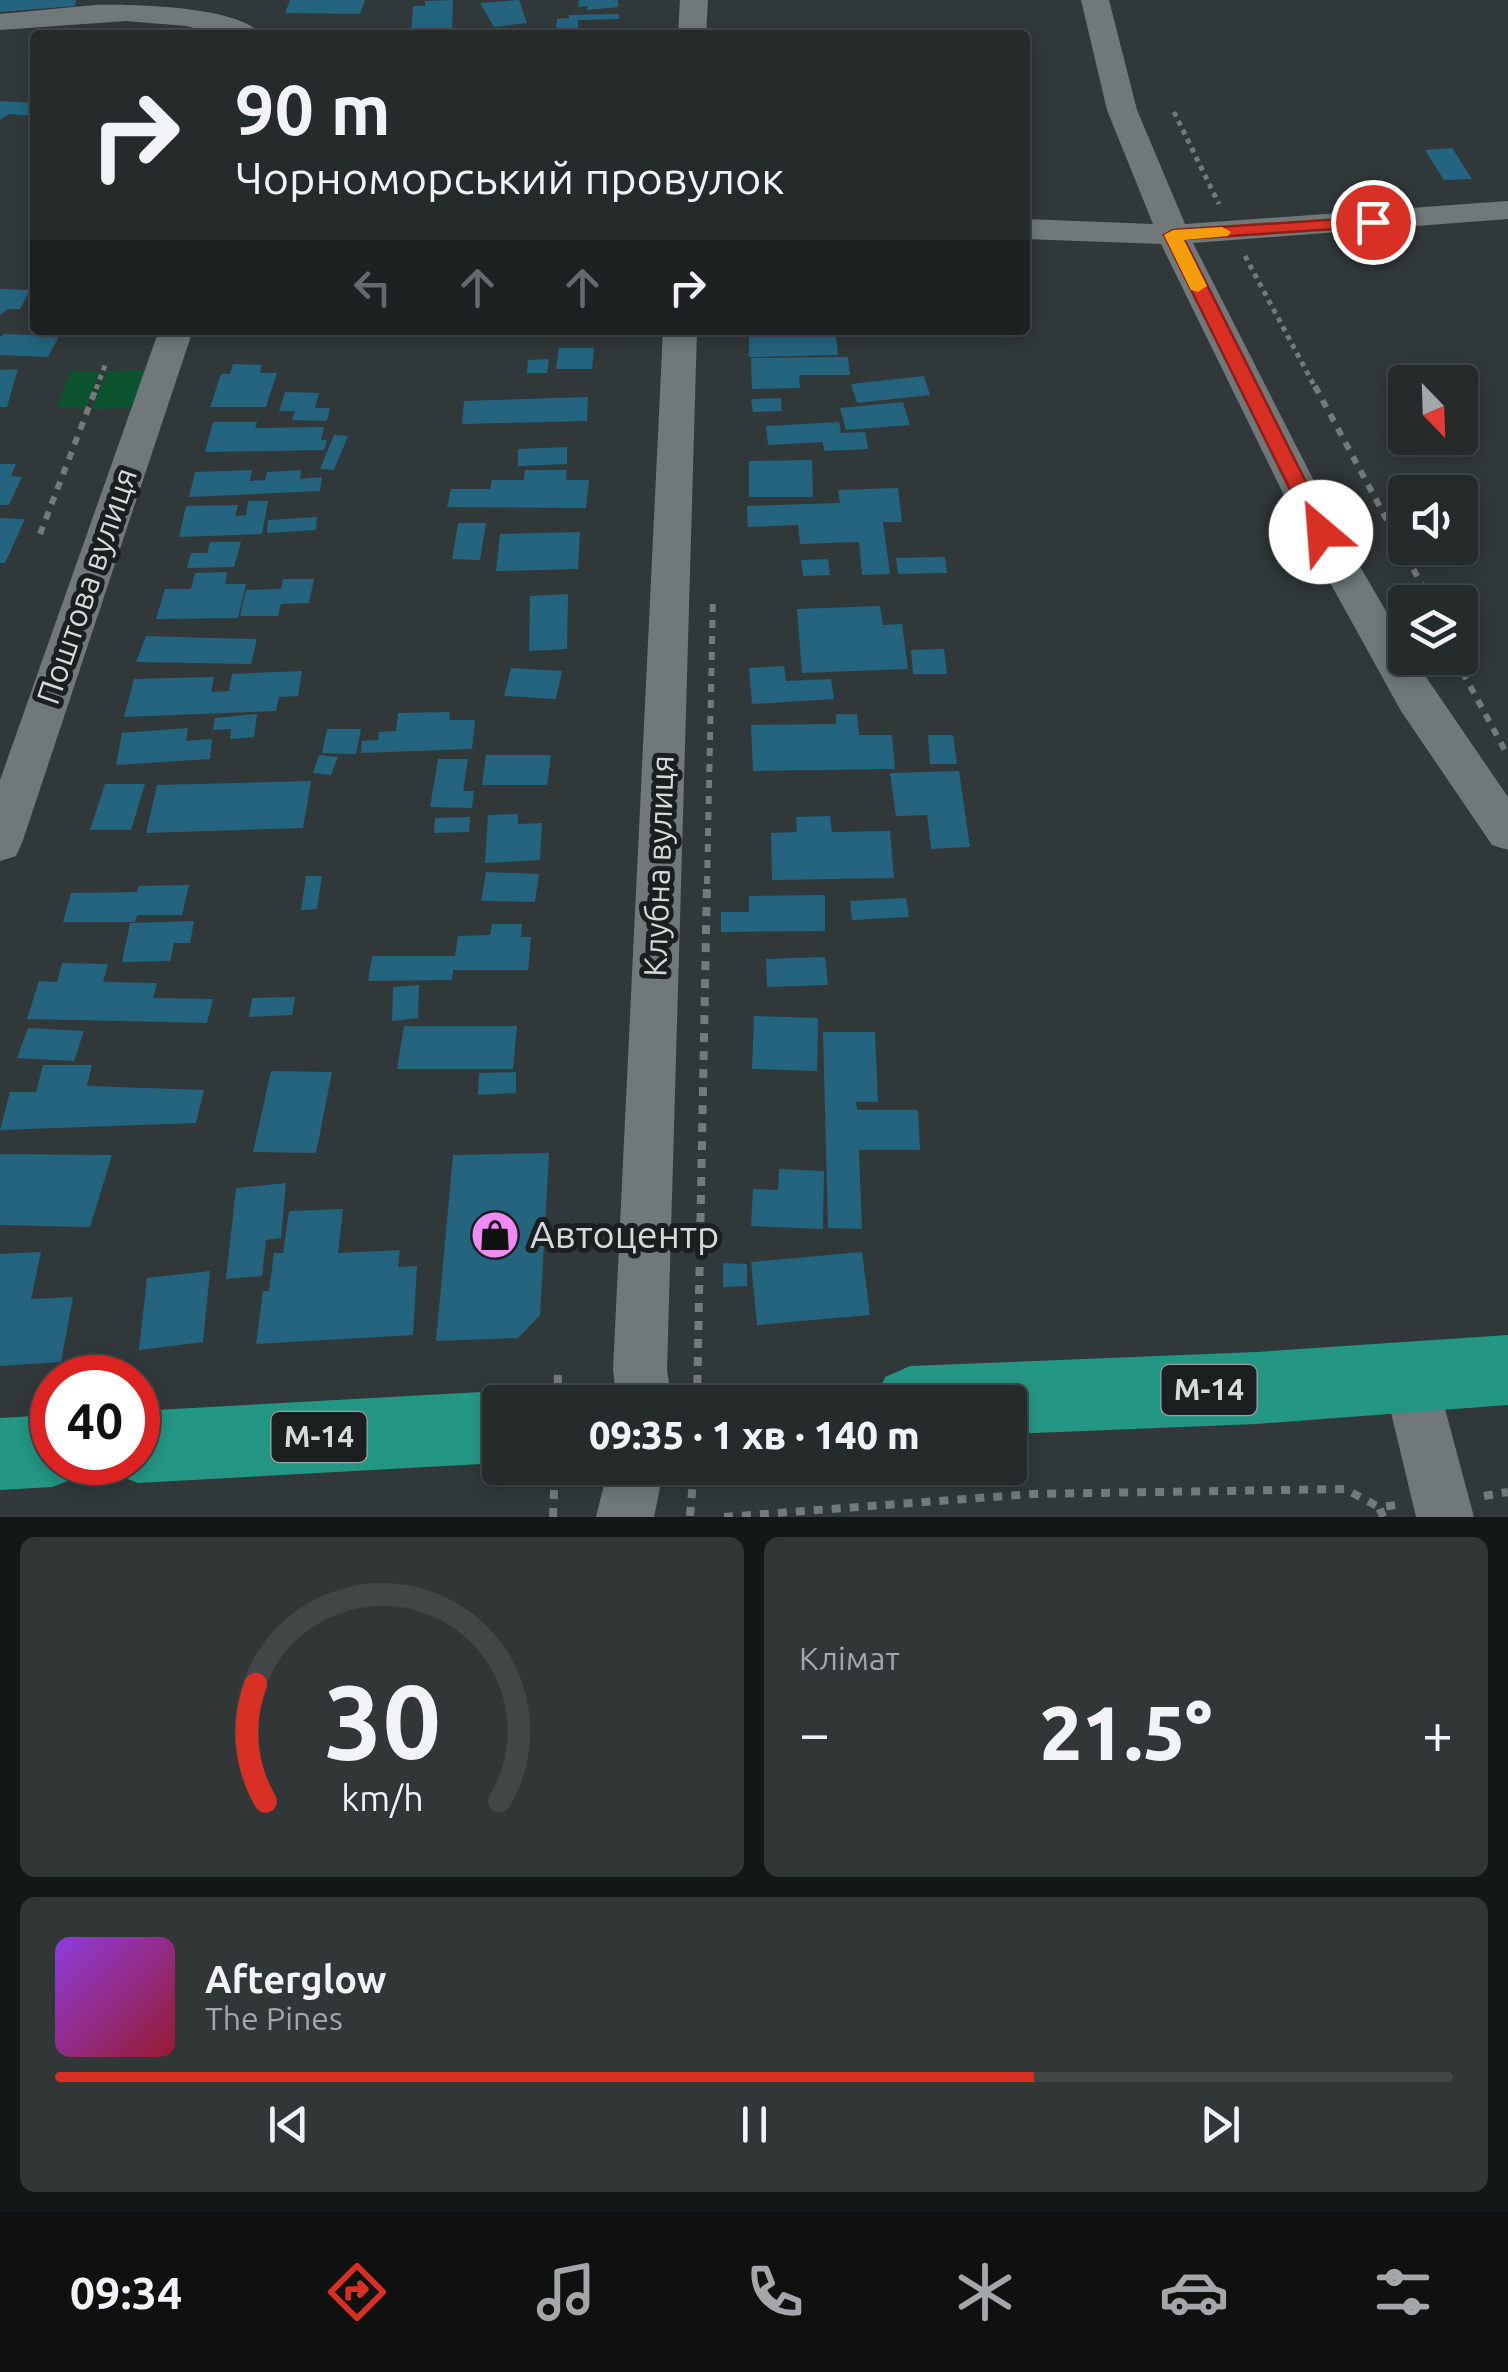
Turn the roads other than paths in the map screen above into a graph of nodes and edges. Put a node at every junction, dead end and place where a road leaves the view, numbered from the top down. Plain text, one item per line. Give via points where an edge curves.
1 (694, 0) edge
2 (1095, 0) edge
3 (156, 5) edge
4 (0, 22) edge
5 (235, 30) edge
6 (692, 30) edge
7 (1508, 210) edge
8 (1030, 229) edge
9 (1173, 235) junction
10 (174, 335) edge
11 (680, 335) edge
12 (1508, 832) edge
13 (0, 842) edge
14 (1508, 1370) edge
15 (1410, 1379) junction
16 (642, 1385) edge
17 (1027, 1397) edge
18 (482, 1428) edge
19 (160, 1446) edge
20 (30, 1453) edge
21 (0, 1454) edge
22 (632, 1485) edge
23 (625, 1517) edge
24 (1445, 1517) edge

1 - 6 street
2 - 9 street via 1122,110
3 - 4 street
3 - 5 street
7 - 9 street
8 - 9 street
9 - 12 street via 1340,566 1416,700
10 - 13 street, Поштова вулиця
11 - 16 street, Клубна вулиця
14 - 15 highway, М-14
15 - 17 highway, М-14
15 - 24 street
18 - 19 highway, М-14
20 - 21 highway
22 - 23 street

